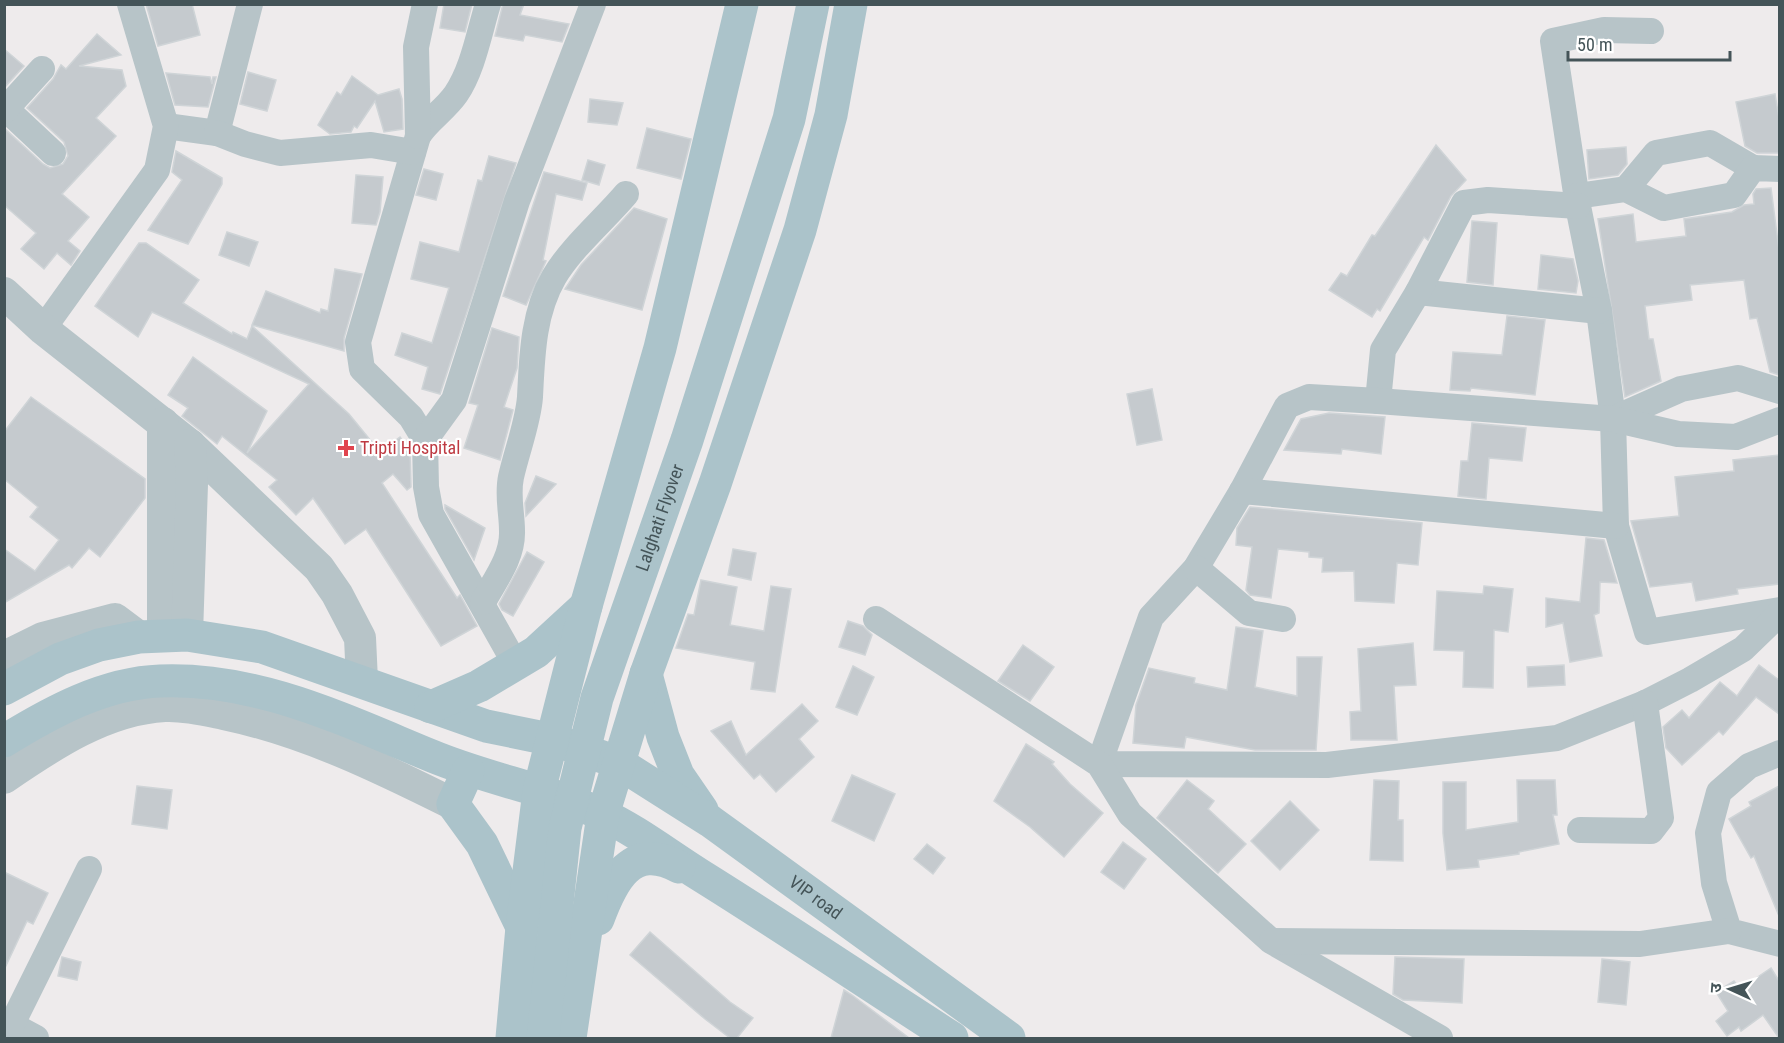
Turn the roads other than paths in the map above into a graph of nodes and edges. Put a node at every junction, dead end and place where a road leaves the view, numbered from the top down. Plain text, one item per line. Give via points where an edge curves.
1 (130, 4) edge
2 (250, 4) edge
3 (425, 4) edge
4 (488, 4) edge
5 (593, 4) edge
6 (742, 4) edge
7 (813, 4) edge
8 (851, 4) edge
9 (1651, 31) dead end
10 (42, 69) dead end
11 (5, 110) edge
12 (166, 126) junction
13 (217, 133) junction
14 (416, 144) junction
15 (52, 153) dead end
16 (1753, 168) junction
17 (1779, 169) edge
18 (1626, 189) junction
19 (627, 194) dead end
20 (1578, 201) junction
21 (1418, 292) junction
22 (4, 293) edge
23 (1599, 310) junction
24 (43, 329) junction
25 (1779, 391) edge
26 (1378, 401) junction
27 (1613, 419) junction
28 (1779, 420) edge
29 (163, 423) junction
30 (425, 440) junction
31 (190, 445) junction
32 (1242, 491) junction
33 (1617, 526) junction
34 (1196, 568) junction
35 (483, 602) junction
36 (586, 606) junction
37 (1779, 612) edge
38 (876, 619) dead end
39 (1283, 619) dead end
40 (163, 636) junction
41 (4, 657) edge
42 (516, 664) junction
43 (646, 674) junction
44 (362, 681) junction
45 (4, 689) edge
46 (1645, 703) junction
47 (431, 707) junction
48 (554, 740) junction
49 (4, 741) edge
50 (1779, 753) edge
51 (617, 762) junction
52 (1099, 764) junction
53 (468, 771) junction
54 (4, 778) edge
55 (539, 791) junction
56 (453, 804) junction
57 (603, 814) junction
58 (711, 821) junction
59 (1580, 830) dead end
60 (89, 869) dead end
61 (746, 904) junction
62 (522, 927) junction
63 (1729, 932) junction
64 (1271, 941) junction
65 (1779, 944) edge
66 (577, 978) junction
67 (8, 1032) edge
68 (36, 1038) edge
69 (512, 1038) edge
70 (543, 1038) edge
71 (570, 1038) edge
72 (952, 1038) edge
73 (1009, 1038) edge
74 (1440, 1038) edge

1 - 12 street
2 - 13 street
3 - 14 street via 416,47
4 - 14 street via 455,95 428,121
5 - 30 street via 517,201 454,400
6 - 36 main road via 660,348
7 - 70 main road, Lalghati Flyover, bridge via 782,141 687,440 597,698 565,828
8 - 43 main road via 831,115 800,230
9 - 20 street via 1604,30 1553,41
10 - 11 street
11 - 15 street
12 - 13 street
12 - 24 street via 157,170
13 - 14 street via 280,153
14 - 30 street via 358,342 358,354 362,369 411,417
16 - 17 street
16 - 18 street via 1734,195 1664,208
16 - 18 street via 1710,143 1656,153
18 - 20 street
19 - 35 street via 554,277 542,306 531,351 530,399 508,494 510,546
20 - 21 street via 1464,202
20 - 23 street
21 - 23 street
21 - 26 street via 1383,350
22 - 24 street
23 - 27 street
24 - 29 street
25 - 27 street via 1738,378 1681,389
26 - 27 street
26 - 32 street via 1310,397 1287,406
27 - 28 street via 1678,434 1736,436
27 - 33 street
29 - 31 street
29 - 40 street
30 - 35 street via 431,514
31 - 40 street
31 - 44 street via 319,568 360,638
32 - 33 street
32 - 34 street
33 - 37 street via 1647,632
34 - 39 street via 1249,613
34 - 52 street via 1152,617
35 - 42 street
36 - 42 main road via 536,652
36 - 48 main road
37 - 46 street via 1743,649
38 - 52 street
40 - 41 street via 116,619 43,638
40 - 44 main road, VIP road via 262,647
40 - 45 main road, VIP road via 99,645 60,659
42 - 47 main road
43 - 51 main road
43 - 58 main road via 678,775
44 - 47 main road, VIP road
46 - 52 street via 1557,738 1348,763
46 - 59 street via 1661,818 1651,831
47 - 48 main road, VIP road via 486,726
48 - 51 main road, VIP road
48 - 55 main road
49 - 53 main road via 67,705 126,685 160,681 202,683 252,690 307,705
50 - 63 street via 1749,766 1719,792 1708,833 1714,883
51 - 57 main road
51 - 58 main road, VIP road
52 - 64 street via 1130,814
53 - 55 main road
53 - 56 main road
54 - 56 street via 52,745 99,723 165,706 246,718 334,747
55 - 57 main road
55 - 62 main road
56 - 62 main road via 482,844
57 - 61 main road
57 - 66 main road
58 - 73 main road, VIP road
60 - 67 street
61 - 66 main road via 665,859 636,862 613,881
61 - 72 main road
62 - 69 main road
63 - 64 street via 1640,944
63 - 65 street
64 - 74 street
66 - 71 main road
67 - 68 street

